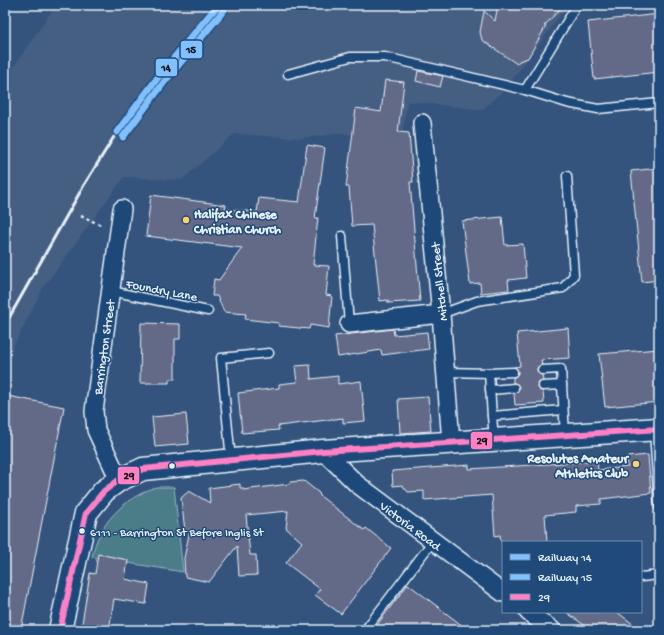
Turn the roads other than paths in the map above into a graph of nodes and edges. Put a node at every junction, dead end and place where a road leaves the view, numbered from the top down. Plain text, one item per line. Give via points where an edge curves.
1 (577, 5) edge
2 (288, 74) dead end
3 (525, 90) junction
4 (659, 103) edge
5 (422, 123) dead end
6 (567, 176) dead end
7 (122, 209) dead end
8 (342, 236) dead end
9 (111, 291) junction
10 (208, 311) dead end
11 (441, 314) junction
12 (349, 324) joint
13 (270, 353) dead end
14 (542, 370) dead end
15 (446, 372) junction
16 (512, 372) dead end
17 (488, 373) junction
18 (562, 384) junction
19 (543, 386) dead end
20 (514, 388) dead end
21 (490, 390) junction
22 (563, 410) junction
23 (492, 416) junction
24 (656, 429) edge
25 (565, 435) junction
26 (494, 439) junction
27 (451, 442) junction
28 (323, 451) junction
29 (231, 460) junction
30 (119, 480) junction
31 (659, 507) edge
32 (433, 541) junction
33 (659, 575) edge
34 (642, 576) edge
35 (502, 592) edge
36 (529, 613) edge
37 (60, 630) edge
38 (365, 630) edge
39 (552, 630) edge

1 - 3 lane
2 - 3 lane via 350,57 386,58
3 - 4 lane via 567,104 598,109
5 - 11 street, Mitchell Street
6 - 11 lane via 574,275 563,288 477,301
7 - 9 street, Barrington Street
8 - 12 lane
9 - 10 lane, Foundry Lane
9 - 30 street, Barrington Street via 94,411 96,430
11 - 12 street
11 - 15 street, Mitchell Street
13 - 29 lane via 221,358
14 - 18 lane via 561,369
15 - 17 lane
15 - 27 street, Mitchell Street
16 - 17 lane
17 - 21 lane
18 - 19 lane
18 - 22 lane
20 - 21 lane
21 - 23 lane
22 - 23 lane
22 - 25 lane
23 - 26 lane
24 - 25 street
24 - 31 lane
25 - 26 street
26 - 27 street
27 - 28 street
28 - 29 street
28 - 32 street, Victoria Road via 357,484
29 - 30 street via 143,469
30 - 37 street via 104,491 86,513
32 - 35 street, Victoria Road
32 - 38 lane
33 - 34 lane
36 - 39 street

